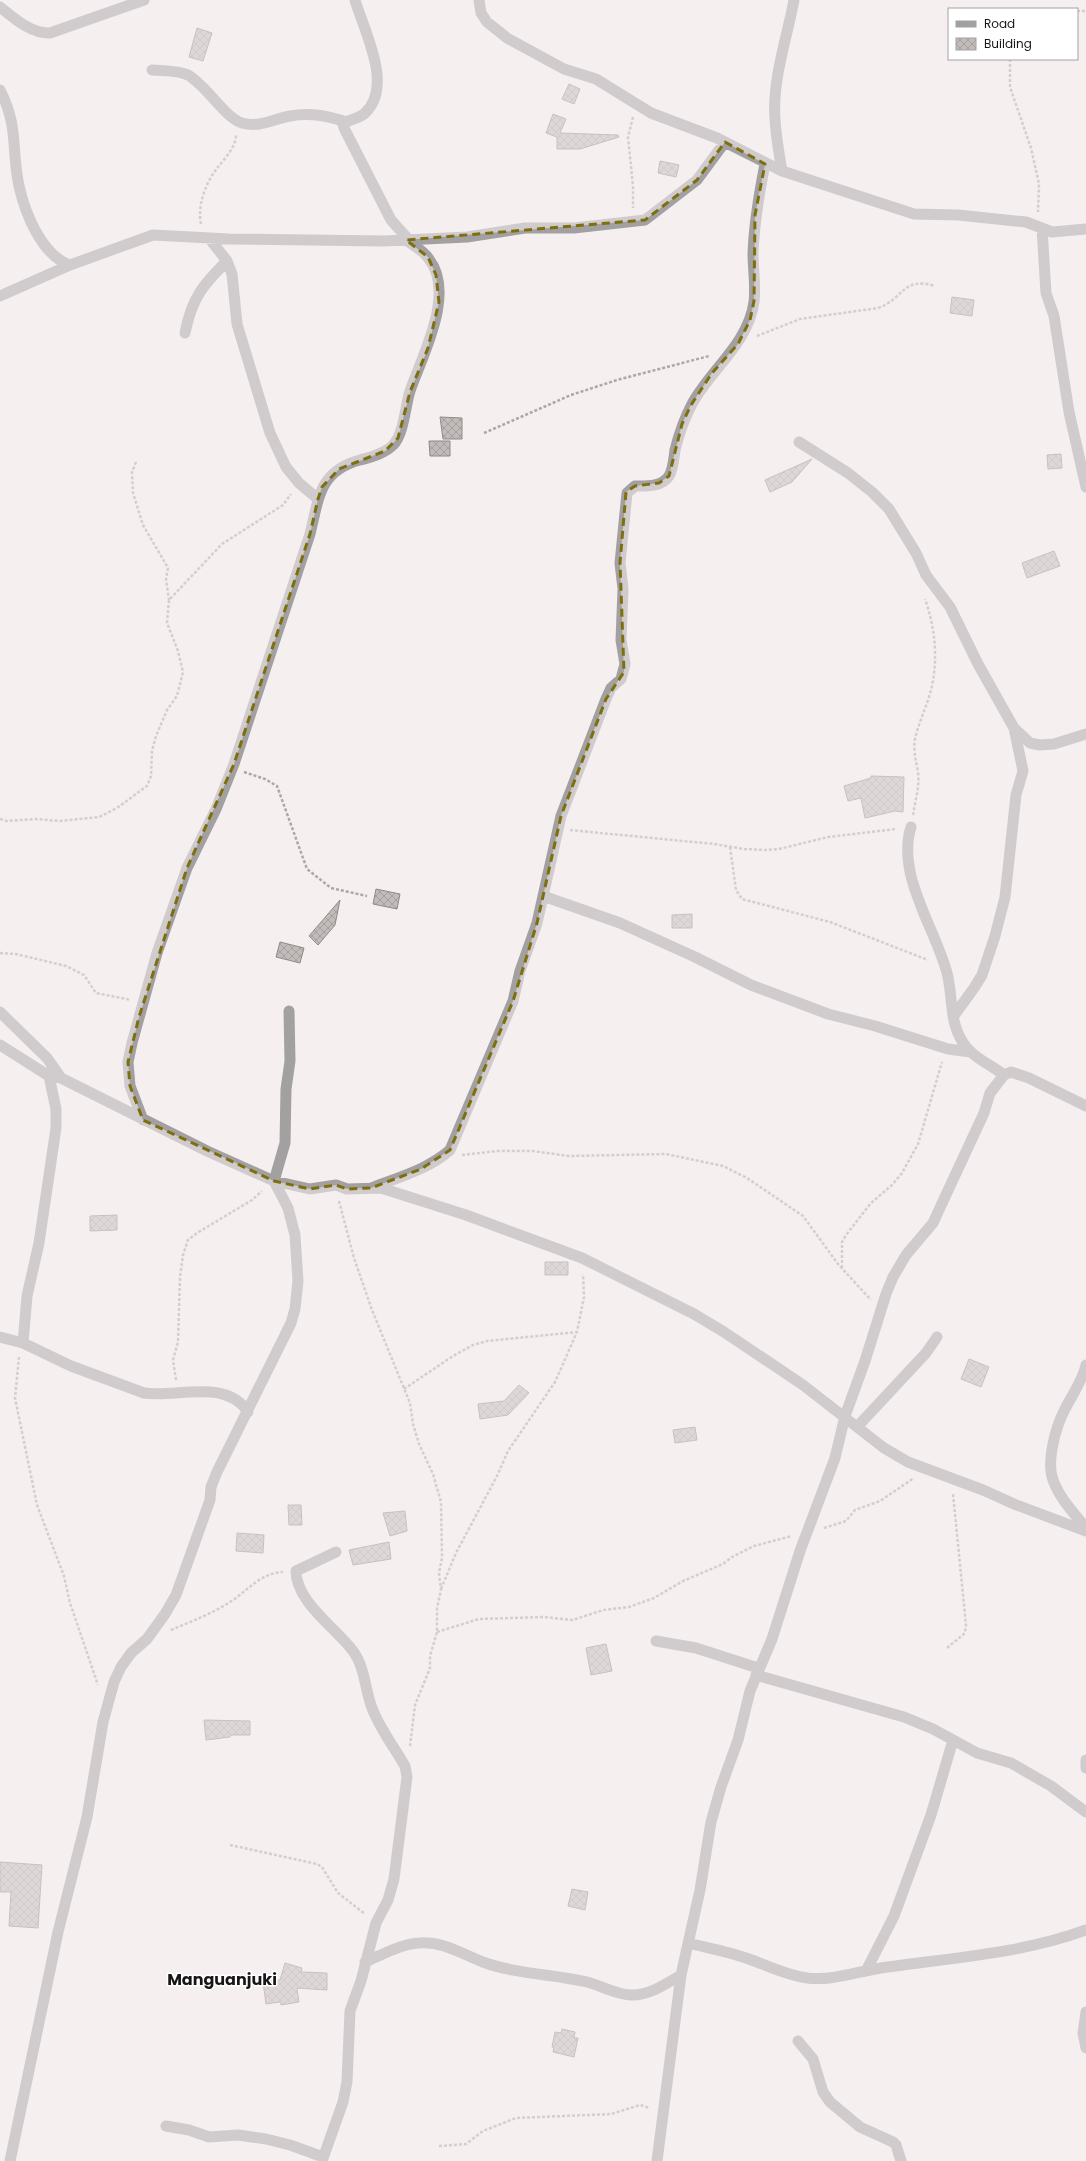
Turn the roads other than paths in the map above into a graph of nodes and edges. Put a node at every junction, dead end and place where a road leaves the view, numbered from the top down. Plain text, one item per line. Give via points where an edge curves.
1 (144, 0) edge
2 (355, 0) edge
3 (479, 0) edge
4 (794, 0) edge
5 (0, 7) edge
6 (152, 70) dead end
7 (0, 90) edge
8 (347, 122) junction
9 (725, 142) junction
10 (765, 164) junction
11 (782, 171) junction
12 (1040, 227) junction
13 (1086, 230) edge
14 (206, 238) junction
15 (407, 239) junction
16 (227, 261) junction
17 (70, 265) junction
18 (0, 296) edge
19 (185, 333) dead end
20 (799, 442) dead end
21 (1086, 487) edge
22 (318, 499) junction
23 (1014, 728) junction
24 (1086, 734) edge
25 (911, 827) road end
26 (543, 896) junction
27 (289, 1011) dead end
28 (0, 1012) edge
29 (953, 1017) junction
30 (0, 1045) edge
31 (972, 1052) junction
32 (1004, 1075) junction
33 (49, 1076) junction
34 (61, 1078) junction
35 (1086, 1106) edge
36 (143, 1120) junction
37 (274, 1181) junction
38 (371, 1188) junction
39 (0, 1337) edge
40 (937, 1337) dead end
41 (21, 1343) junction
42 (1086, 1365) edge
43 (248, 1412) junction
44 (845, 1416) junction
45 (857, 1427) junction
46 (1086, 1529) edge
47 (336, 1552) dead end
48 (656, 1641) dead end
49 (757, 1672) junction
50 (953, 1740) junction
51 (1086, 1760) edge
52 (1086, 1768) edge
53 (1086, 1812) edge
54 (1086, 1930) edge
55 (688, 1943) junction
56 (365, 1962) junction
57 (866, 1971) junction
58 (681, 1975) junction
59 (1086, 2012) edge
60 (798, 2041) dead end
61 (1086, 2048) edge
62 (166, 2126) dead end
63 (322, 2159) edge
64 (10, 2161) edge
65 (657, 2161) edge
66 (901, 2161) edge

1 - 5 street via 50,34 33,30
2 - 8 street via 378,70 377,86 374,100 365,113
3 - 9 street via 481,13 487,22 507,38 564,69 596,79 652,113
4 - 11 street via 775,100 774,118
6 - 8 street via 189,76 236,121 256,125 288,116 313,114
7 - 17 street via 9,107 13,126 19,186 35,230 50,252
8 - 15 street via 344,128 391,220
9 - 10 street
9 - 15 street via 697,180 645,220 574,228 525,228 467,237
10 - 11 street
10 - 26 street via 755,215 754,301 750,320 738,344 712,373 691,405 682,424 669,476 647,487 635,486 626,493 620,563 624,672 621,679 611,688 558,829
11 - 12 street via 914,214 958,215 1026,222
12 - 13 street via 1052,232
12 - 21 street via 1046,289 1054,316 1069,412
14 - 15 street
14 - 16 street
14 - 17 street via 153,235
15 - 22 street via 428,257 434,266 439,302 428,348 410,392 402,428 398,438 385,451 339,468 322,487
16 - 19 street via 213,274 196,298
16 - 22 street via 232,274 237,324 270,433 286,467
17 - 18 street
20 - 23 street via 848,473 889,509 916,553 926,575 950,607
22 - 36 street via 310,534 232,769 216,809 186,868 163,933 143,1003 128,1062 130,1086
23 - 24 street via 1030,743 1040,745 1054,744
23 - 29 street via 1023,771 1016,795 1005,897 982,975
25 - 29 street via 907,838 908,854 918,899 939,946 947,973
26 - 31 street via 620,923 750,985 828,1014 948,1048
26 - 38 street via 513,1001 450,1150 421,1170
27 - 37 street via 290,1061 286,1089 285,1143
28 - 34 street via 36,1045
29 - 31 street via 961,1040
30 - 33 street
31 - 32 street
32 - 35 street via 1011,1072 1029,1078
32 - 44 street via 990,1093 952,1187 933,1223 906,1255 893,1277
33 - 34 street
33 - 41 street via 56,1109 56,1128
34 - 36 street
36 - 37 street
37 - 38 street via 310,1190 336,1185 348,1189
37 - 43 street via 288,1208 295,1235 298,1281 295,1309 291,1323
38 - 44 street via 381,1188 466,1215 582,1258 718,1328
39 - 41 street
40 - 45 street via 926,1353
41 - 43 street via 71,1366 144,1393 228,1395 242,1403
42 - 46 street via 1055,1433 1052,1479 1069,1508
43 - 64 street via 211,1487 210,1500 176,1595 147,1640 131,1653 121,1667 114,1682 87,1817 58,1932
44 - 45 street
44 - 49 street via 835,1458 806,1535 772,1639
45 - 46 street via 884,1448 908,1462
47 - 56 street via 296,1571 296,1580 307,1600 357,1656 372,1709 405,1766 407,1777 398,1860 388,1900 376,1923
48 - 49 street via 696,1648
49 - 50 street via 904,1717
49 - 55 street via 711,1822
50 - 53 street via 977,1753 1011,1763 1051,1786
50 - 57 street via 931,1815 894,1916
51 - 52 street
54 - 57 street via 955,1960
55 - 57 street via 749,1959 784,1974 808,1978 828,1978
55 - 58 street
56 - 58 street via 408,1944 420,1942 437,1944 483,1962 588,1982 631,1995 659,1988
56 - 63 street via 348,2022 347,2082 343,2102
58 - 65 street
59 - 61 street via 1083,2033
60 - 66 street via 813,2059 823,2092 830,2102 860,2127 893,2142
62 - 63 street via 209,2137 238,2135 290,2145

